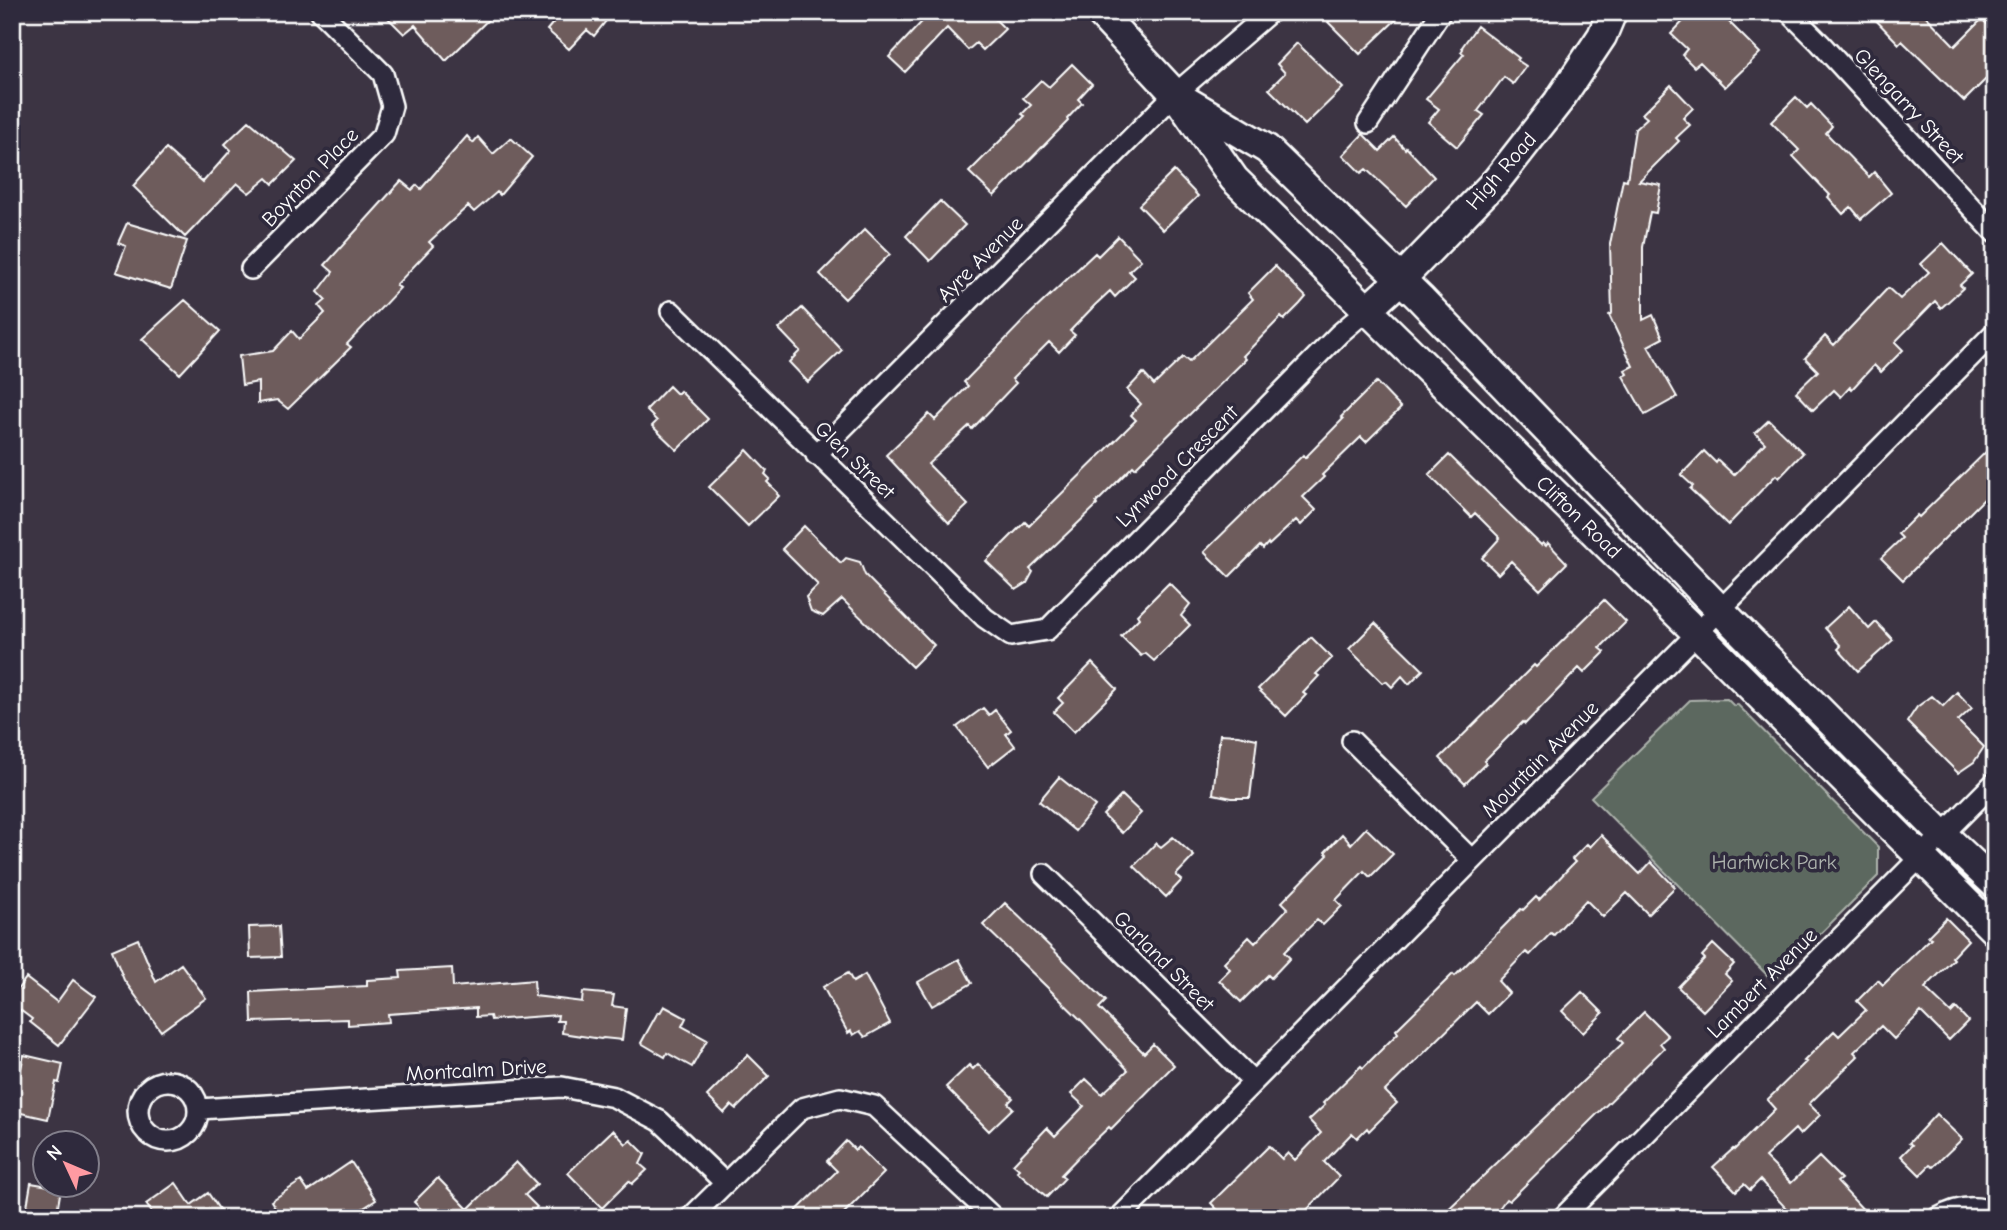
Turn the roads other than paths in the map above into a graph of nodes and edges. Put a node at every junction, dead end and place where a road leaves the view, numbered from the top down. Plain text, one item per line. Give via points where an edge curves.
1 (321, 12) edge
2 (1099, 12) edge
3 (1270, 12) edge
4 (1441, 12) edge
5 (1612, 12) edge
6 (1789, 12) edge
7 (1175, 94) junction
8 (1368, 123) dead end
9 (1995, 233) edge
10 (251, 269) dead end
11 (1401, 279) junction
12 (1367, 310) junction
13 (671, 311) dead end
14 (1995, 332) edge
15 (816, 455) junction
16 (1720, 610) junction
17 (1697, 633) junction
18 (1012, 636) joint
19 (1352, 741) dead end
20 (1995, 782) edge
21 (1942, 834) junction
22 (1920, 855) junction
23 (1472, 860) junction
24 (1044, 874) dead end
25 (1995, 884) edge
26 (1995, 931) edge
27 (1253, 1081) junction
28 (199, 1109) dead end
29 (725, 1183) junction
30 (1995, 1213) edge
31 (690, 1218) edge
32 (994, 1218) edge
33 (1119, 1218) edge
34 (1562, 1218) edge
35 (1938, 1218) edge

1 - 10 street, Boynton Place via 383,74 393,106 384,134
2 - 7 main road, Clifton Road
3 - 7 street, Ayre Avenue
4 - 8 street
5 - 11 main road, High Road via 1602,36 1558,102 1497,180
6 - 9 street, Glengarry Street
7 - 11 main road, Clifton Road via 1267,149
7 - 12 main road, Clifton Road via 1234,179
7 - 15 street, Ayre Avenue
11 - 12 main road, High Road
11 - 16 main road, Clifton Road
12 - 17 main road, Clifton Road
12 - 18 street, Lynwood Crescent via 1047,630
13 - 15 street, Glen Street
14 - 16 street, Mountain Avenue
15 - 18 street, Glen Street via 985,618
16 - 17 street, Mountain Avenue
16 - 21 main road, Clifton Road
17 - 22 main road, Clifton Road
17 - 23 street, Mountain Avenue
19 - 23 street
20 - 21 street, Lambert Avenue
21 - 22 street, Lambert Avenue
21 - 25 main road, Clifton Road
22 - 26 main road, Clifton Road
22 - 34 street, Lambert Avenue
23 - 27 street, Mountain Avenue
24 - 27 street, Garland Street
27 - 33 street, Mountain Avenue
28 - 29 street, Montcalm Drive via 562,1087 614,1097 660,1121
29 - 31 street
29 - 32 street via 802,1108 840,1098 874,1106
30 - 35 street via 1972,1206

